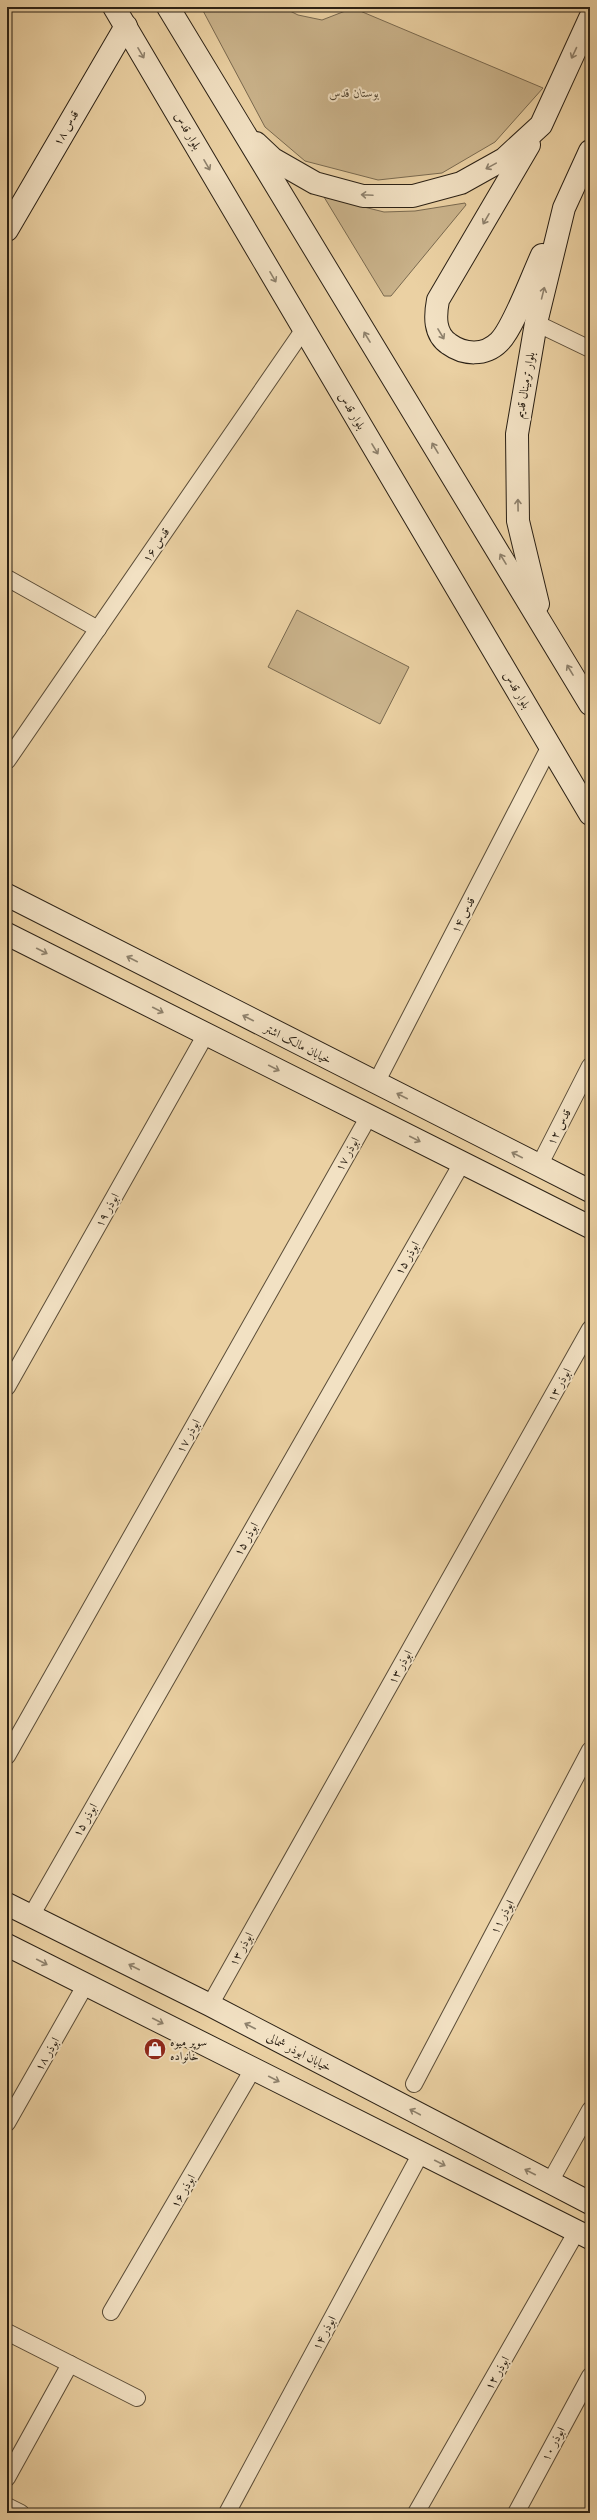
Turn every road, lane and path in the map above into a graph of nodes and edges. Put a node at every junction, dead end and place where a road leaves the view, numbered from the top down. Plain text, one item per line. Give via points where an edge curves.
1 (114, 7) edge
2 (168, 7) edge
3 (590, 18) edge
4 (126, 26) junction
5 (237, 124) junction
6 (541, 125) junction
7 (590, 151) edge
8 (564, 208) junction
9 (7, 230) edge
10 (536, 323) junction
11 (304, 329) junction
12 (590, 349) edge
13 (7, 578) edge
14 (543, 624) junction
15 (98, 629) junction
16 (590, 704) edge
17 (550, 746) junction
18 (7, 761) edge
19 (590, 814) edge
20 (7, 895) edge
21 (7, 934) edge
22 (206, 1034) junction
23 (590, 1066) edge
24 (376, 1084) junction
25 (369, 1116) junction
26 (462, 1163) junction
27 (539, 1166) junction
28 (590, 1191) edge
29 (590, 1227) edge
30 (590, 1329) edge
31 (7, 1387) edge
32 (590, 1750) edge
33 (7, 1756) edge
34 (585, 1769) edge
35 (7, 1904) edge
36 (31, 1916) junction
37 (7, 1945) edge
38 (86, 1984) junction
39 (210, 2006) junction
40 (253, 2069) junction
41 (414, 2084) dead end
42 (590, 2110) edge
43 (7, 2123) edge
44 (421, 2153) junction
45 (550, 2182) junction
46 (590, 2203) edge
47 (583, 2235) edge
48 (111, 2312) dead end
49 (7, 2332) edge
50 (70, 2364) junction
51 (590, 2376) edge
52 (137, 2398) dead end
53 (7, 2478) edge
54 (7, 2506) edge
55 (21, 2513) edge
56 (227, 2513) edge
57 (416, 2513) edge
58 (516, 2513) edge

1 - 4 main road, بلوار قدس
2 - 5 main road
3 -> 6 main road
4 - 9 main road, قدس ۱۸
4 -> 11 main road, بلوار قدس
6 -> 5 main road via 504,159 461,183 413,196 363,196 315,183 273,159
14 -> 5 main road
6 -> 8 main road via 438,300 436,322 446,342 458,350 472,353 487,350 500,342 508,330
7 - 8 main road, بلوار ترمینال قدیم
10 -> 8 main road, بلوار ترمینال قدیم
10 - 12 street
14 -> 10 main road, بلوار ترمینال قدیم via 518,521 517,434
11 - 15 street, قدس ۱۶
11 -> 17 main road, بلوار قدس
13 - 15 street
16 -> 14 main road
15 - 18 street, قدس ۱۶
17 - 19 main road, بلوار قدس
17 - 24 street, قدس ۱۴
24 -> 20 main road, خیابان مالک اشتر
21 -> 22 main road
22 -> 25 main road
22 - 31 street, ابوذر ۱۹
23 - 27 street, قدس ۱۲
27 -> 24 main road, خیابان مالک اشتر
25 -> 26 main road
25 - 33 street, ابوذر ۱۷
26 - 29 main road
26 - 36 street, ابوذر ۱۵
27 - 28 main road, خیابان مالک اشتر
30 - 39 street, ابوذر ۱۳
32 - 34 street, ابوذر ۱۱
34 - 41 street, ابوذر ۱۱
35 - 36 main road, خیابان ابوذر شمالی
39 -> 36 main road, خیابان ابوذر شمالی
37 -> 38 main road
38 -> 40 main road
38 - 43 street, ابوذر ۱۸
45 -> 39 main road, خیابان ابوذر شمالی
40 -> 44 main road
40 - 48 street, ابوذر ۱۶
42 - 45 street
44 -> 47 main road
44 - 56 street, ابوذر ۱۴
45 - 46 main road, خیابان ابوذر شمالی
47 - 57 street, ابوذر ۱۲
49 - 50 street
50 - 52 street
50 - 53 street
51 - 58 street, ابوذر ۱۰
54 - 55 street

